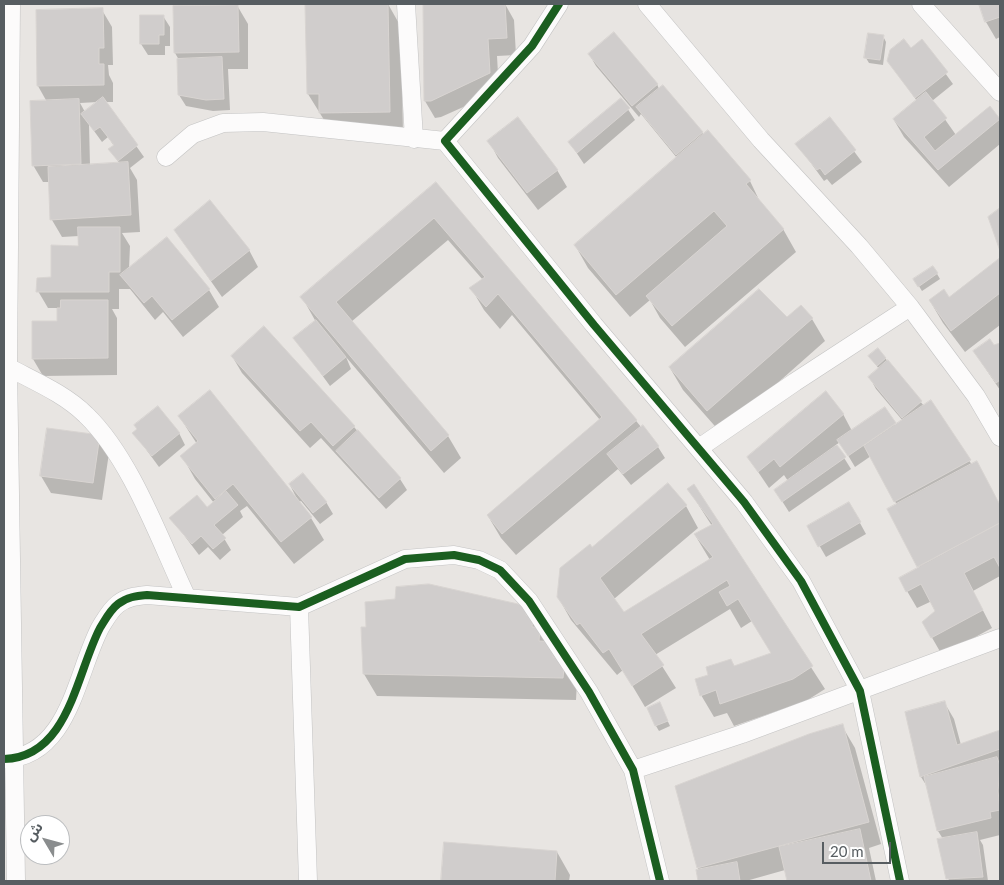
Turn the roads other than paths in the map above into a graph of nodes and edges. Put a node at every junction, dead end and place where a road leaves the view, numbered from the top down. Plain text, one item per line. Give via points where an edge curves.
1 (11, 4) edge
2 (406, 4) edge
3 (559, 4) edge
4 (647, 4) edge
5 (921, 4) edge
6 (1000, 92) edge
7 (414, 139) junction
8 (445, 141) junction
9 (166, 157) dead end
10 (910, 306) junction
11 (6, 367) edge
12 (1000, 438) edge
13 (699, 448) junction
14 (186, 598) junction
15 (299, 607) junction
16 (1000, 638) edge
17 (860, 691) junction
18 (9, 758) edge
19 (633, 770) junction
20 (16, 881) edge
21 (308, 881) edge
22 (660, 881) edge
23 (900, 881) edge

1 - 11 street
2 - 7 street
3 - 8 street via 532,46
4 - 10 street via 761,140
5 - 6 street
7 - 8 street
7 - 9 street via 263,122 223,124 193,134
8 - 13 street
10 - 12 street via 976,396
10 - 13 street
11 - 14 street via 63,397 86,414 107,438 134,485
11 - 18 street
13 - 17 street via 744,502 801,581
14 - 15 street
14 - 18 street via 147,595 130,597 118,604 93,641 62,721 51,738 37,748
15 - 19 street via 405,559 454,555 479,560 500,570 530,602 589,692
15 - 21 street
16 - 17 street
17 - 19 street
17 - 23 street
18 - 20 street
19 - 22 street

